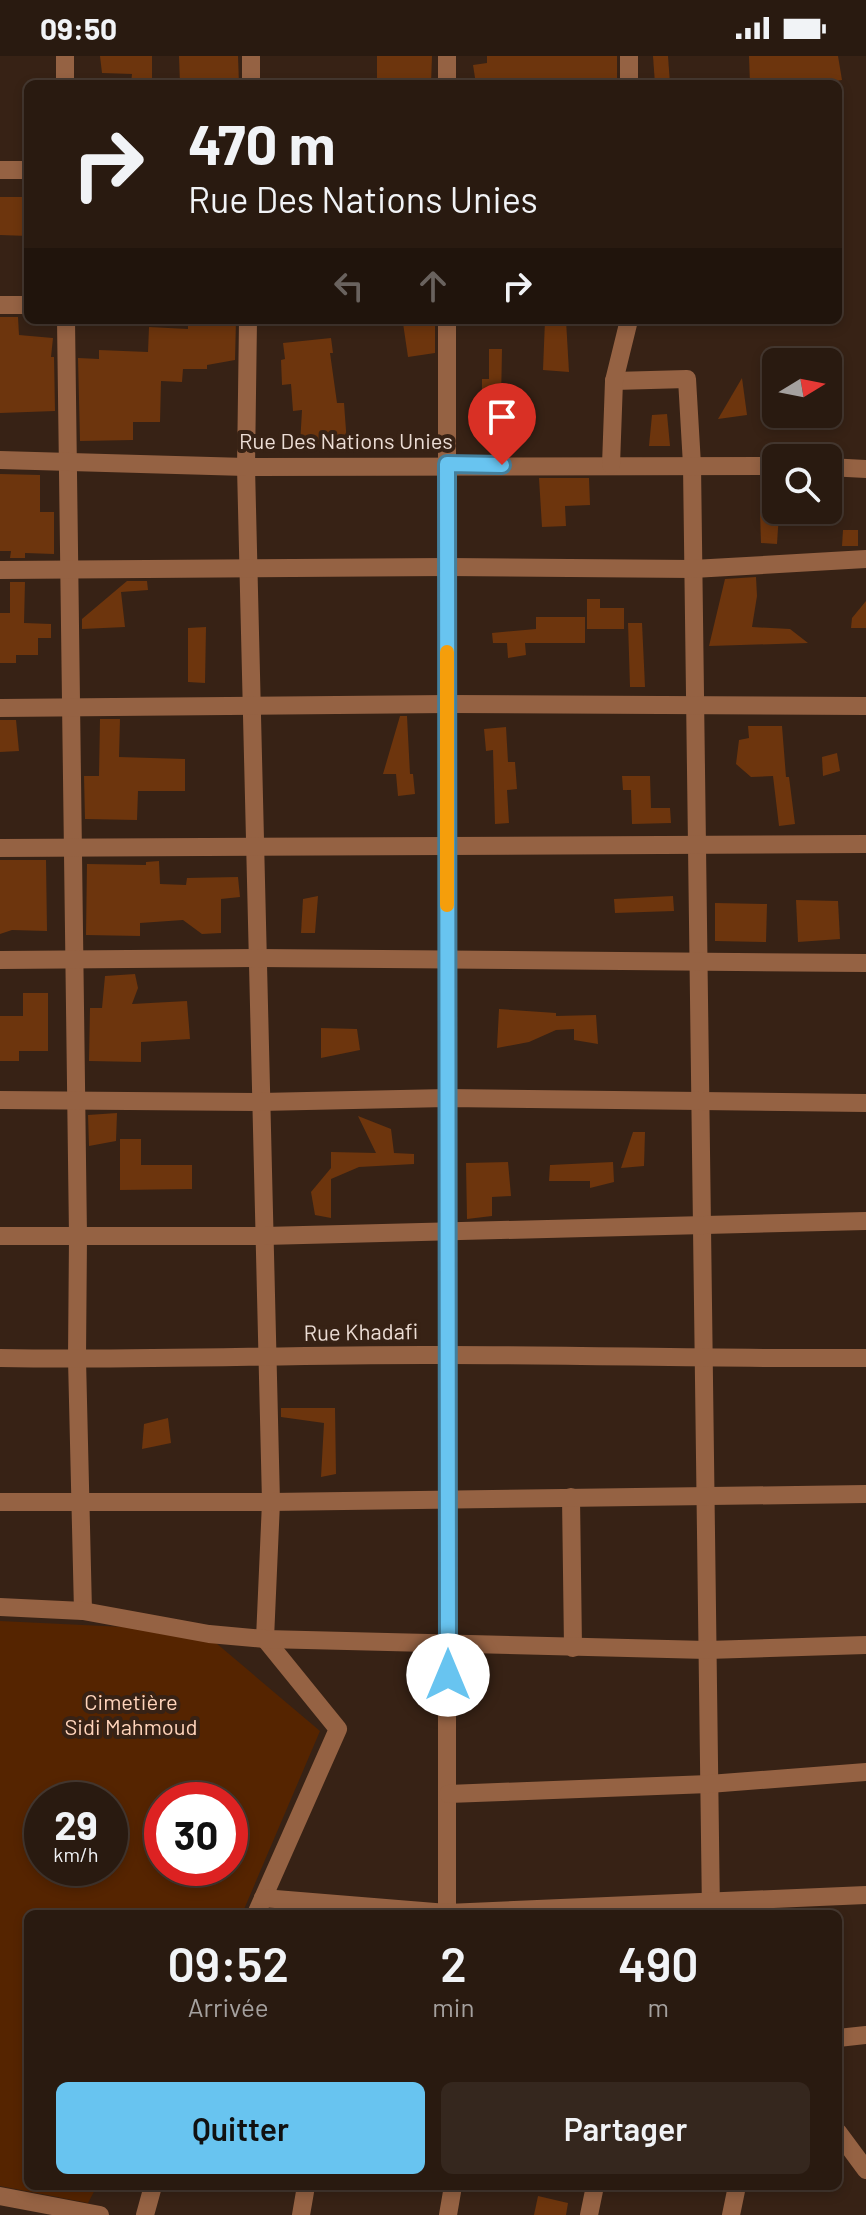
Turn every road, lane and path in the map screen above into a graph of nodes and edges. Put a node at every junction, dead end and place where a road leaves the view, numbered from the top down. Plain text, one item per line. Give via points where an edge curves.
1 (65, 56) edge
2 (251, 56) edge
3 (447, 56) edge
4 (629, 56) edge
5 (65, 80) edge
6 (251, 80) edge
7 (447, 80) edge
8 (629, 80) edge
9 (0, 170) edge
10 (24, 170) edge
11 (0, 305) edge
12 (24, 305) edge
13 (66, 324) edge
14 (248, 324) edge
15 (447, 324) edge
16 (628, 324) edge
17 (614, 381) junction
18 (0, 460) edge
19 (68, 463) junction
20 (447, 464) junction
21 (611, 465) junction
22 (692, 465) junction
23 (762, 466) edge
24 (246, 467) junction
25 (842, 468) edge
26 (866, 469) edge
27 (866, 559) edge
28 (447, 567) junction
29 (693, 569) junction
30 (0, 570) edge
31 (69, 570) junction
32 (249, 570) junction
33 (448, 704) junction
34 (252, 705) junction
35 (866, 706) edge
36 (71, 707) junction
37 (695, 707) junction
38 (0, 708) edge
39 (697, 843) junction
40 (866, 844) edge
41 (447, 845) junction
42 (0, 848) edge
43 (73, 848) junction
44 (255, 848) junction
45 (257, 958) junction
46 (0, 960) edge
47 (74, 960) junction
48 (447, 960) junction
49 (698, 962) junction
50 (866, 963) edge
51 (447, 1098) junction
52 (0, 1100) edge
53 (76, 1101) junction
54 (699, 1101) junction
55 (260, 1102) junction
56 (866, 1103) edge
57 (866, 1221) edge
58 (702, 1225) junction
59 (447, 1231) junction
60 (0, 1236) edge
61 (78, 1236) junction
62 (264, 1236) junction
63 (447, 1355) junction
64 (267, 1357) junction
65 (0, 1358) edge
66 (866, 1358) edge
67 (77, 1359) junction
68 (703, 1359) junction
69 (866, 1494) edge
70 (705, 1496) junction
71 (571, 1497) junction
72 (447, 1499) junction
73 (0, 1502) edge
74 (82, 1502) junction
75 (271, 1502) junction
76 (0, 1607) edge
77 (83, 1611) junction
78 (265, 1639) junction
79 (447, 1645) junction
80 (866, 1645) edge
81 (573, 1648) junction
82 (707, 1650) junction
83 (866, 1772) edge
84 (709, 1784) junction
85 (448, 1794) junction
86 (866, 1895) edge
87 (260, 1906) edge
88 (711, 1908) edge
89 (354, 1910) edge
90 (447, 1910) edge
91 (623, 1910) edge
92 (866, 2035) edge
93 (842, 2038) edge
94 (842, 2137) edge
95 (866, 2170) edge
96 (152, 2190) edge
97 (305, 2190) edge
98 (452, 2190) edge
99 (594, 2190) edge
100 (736, 2190) edge
101 (0, 2196) edge
102 (100, 2215) edge
103 (145, 2215) edge
104 (301, 2215) edge
105 (448, 2215) edge
106 (589, 2215) edge
107 (731, 2215) edge

1 - 5 street
2 - 6 street
3 - 7 street
4 - 8 street
9 - 10 street
11 - 12 street
13 - 19 street
14 - 24 street
15 - 20 street
16 - 17 street
17 - 21 street
17 - 22 street via 687,379
18 - 19 street, Rue Des Nations Unies
19 - 24 street, Rue Des Nations Unies
19 - 31 street
20 - 21 street, Rue Des Nations Unies
20 - 24 street, Rue Des Nations Unies
20 - 28 street
21 - 22 street, Rue Des Nations Unies
22 - 23 street, Rue Des Nations Unies
22 - 29 street
24 - 32 street
25 - 26 street
27 - 29 street
28 - 29 street
28 - 32 street
28 - 33 street
29 - 37 street
30 - 31 street
31 - 32 street
31 - 36 street
32 - 34 street
33 - 34 street
33 - 37 street
33 - 41 street
34 - 36 street
34 - 44 street
35 - 37 street
36 - 38 street
36 - 43 street
37 - 39 street
39 - 40 street
39 - 41 street
39 - 49 street
41 - 44 street
41 - 48 street
42 - 43 street
43 - 44 street
43 - 47 street
44 - 45 street
45 - 47 street
45 - 48 street
45 - 55 street
46 - 47 street
47 - 53 street
48 - 49 street
48 - 51 street
49 - 50 street
49 - 54 street
51 - 54 street
51 - 55 street
51 - 59 street
52 - 53 street
53 - 55 street
53 - 61 street
54 - 56 street
54 - 58 street
55 - 62 street
57 - 58 street
58 - 59 street
58 - 68 street
59 - 62 street
59 - 63 street
60 - 61 street
61 - 62 street
61 - 67 street
62 - 64 street
63 - 64 street, Rue Khadafi
63 - 68 street, Rue Khadafi
63 - 72 street
64 - 67 street, Rue Khadafi
64 - 75 street
65 - 67 street, Rue Khadafi
66 - 68 street, Rue Khadafi
67 - 74 street
68 - 70 street
69 - 70 street
70 - 71 street
70 - 82 street
71 - 72 street
71 - 81 street
72 - 75 street
72 - 79 street
73 - 74 street
74 - 75 street
74 - 77 street
75 - 78 street
76 - 77 street
77 - 78 street
78 - 79 street
78 - 87 street via 338,1729
79 - 81 street
79 - 85 street
80 - 82 street
81 - 82 street
82 - 84 street
83 - 84 street
84 - 85 street
84 - 88 street
85 - 90 street
86 - 88 street
87 - 89 street
88 - 91 street
92 - 93 street
94 - 95 street
96 - 103 street
97 - 104 street
98 - 105 street
99 - 106 street
100 - 107 street
101 - 102 street

